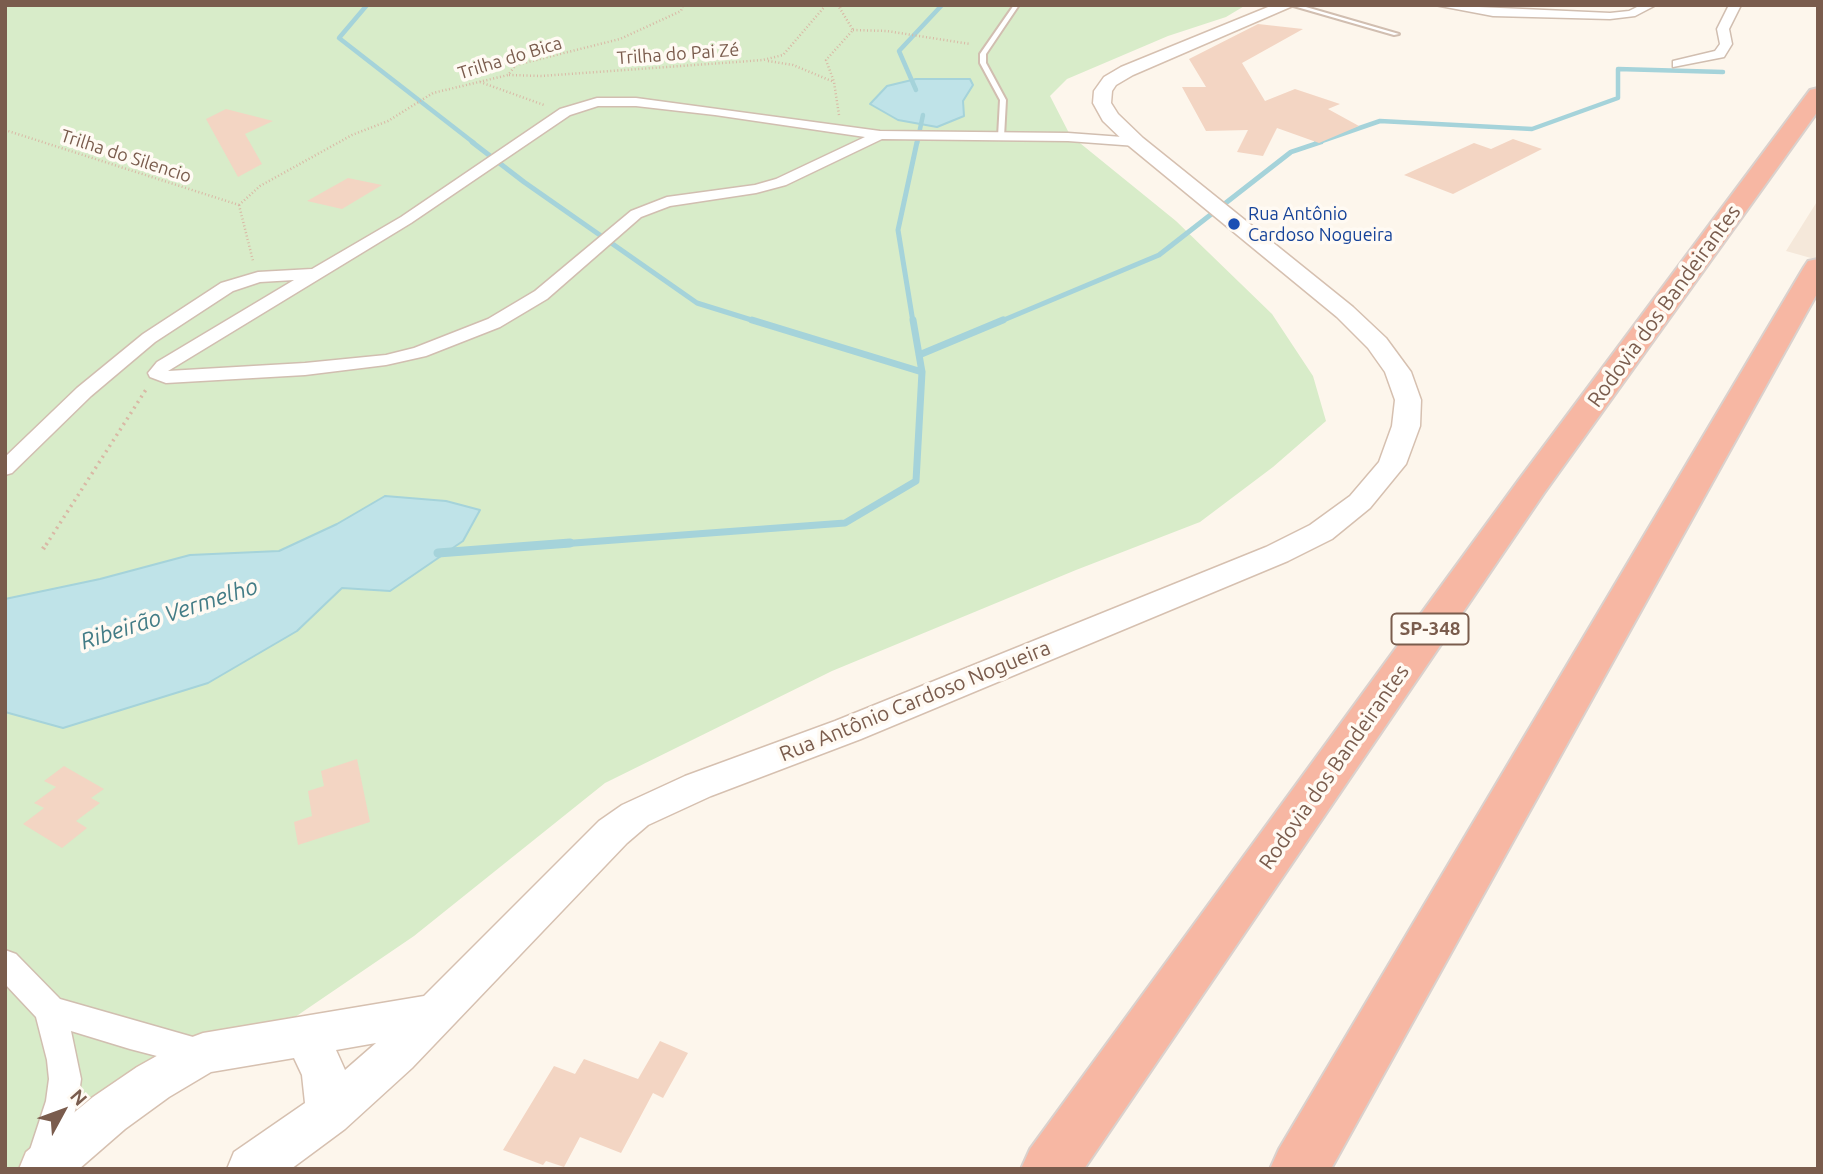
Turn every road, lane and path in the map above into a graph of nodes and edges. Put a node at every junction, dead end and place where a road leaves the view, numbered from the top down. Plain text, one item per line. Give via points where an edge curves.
1 (682, 5) edge
2 (826, 5) edge
3 (844, 5) edge
4 (1017, 5) edge
5 (1289, 5) edge
6 (1440, 5) edge
7 (1651, 5) edge
8 (1735, 5) edge
9 (853, 30) junction
10 (1396, 34) dead end
11 (986, 47) junction
12 (764, 60) junction
13 (1677, 64) dead end
14 (508, 75) junction
15 (479, 82) junction
16 (834, 82) junction
17 (1818, 95) edge
18 (565, 112) junction
19 (5, 130) edge
20 (841, 130) junction
21 (880, 135) junction
22 (1000, 137) junction
23 (1136, 142) junction
24 (239, 205) junction
25 (1818, 267) edge
26 (318, 274) junction
27 (258, 277) junction
28 (157, 373) junction
29 (5, 469) edge
30 (43, 549) dead end
31 (5, 963) edge
32 (50, 1010) junction
33 (437, 1013) junction
34 (306, 1037) junction
35 (203, 1053) junction
36 (329, 1113) junction
37 (42, 1169) edge
38 (251, 1169) edge
39 (1050, 1169) edge
40 (1299, 1169) edge

1 - 14 path, Trilha do Bica via 681,11 620,39 516,65
2 - 12 path, Trilha do Pai Zé via 783,55
3 - 9 path via 839,7
4 - 11 lane
5 - 10 lane
5 - 23 main road, Rua Antônio Cardoso Nogueira via 1110,81 1102,103
6 - 7 street via 1481,12 1610,16 1631,14
8 - 13 street via 1723,29 1727,44 1720,54
9 - 11 path via 887,30
9 - 16 path via 826,60
11 - 22 lane via 983,64 1003,100
12 - 14 path, Trilha do Pai Zé
12 - 16 path via 793,65
14 - 15 path, Trilha do Bica
15 - 18 path
15 - 24 path, Trilha do Bica via 433,93 260,186
16 - 20 path
17 - 39 highway, Rodovia dos Bandeirantes / SP-348 via 1530,488
18 - 20 street via 615,100
18 - 26 street
19 - 24 path, Trilha do Silencio
20 - 21 street
21 - 22 street
21 - 28 street via 781,182 667,202 643,211 541,295 494,323 420,352 305,369 166,377
22 - 23 street
23 - 33 main road, Rua Antônio Cardoso Nogueira via 1377,343 1398,372 1408,400 1406,426 1392,464 1360,502 1321,533 1277,554 848,730 687,790 635,815 613,832
24 - 27 path
25 - 40 highway
26 - 27 street
26 - 28 street
27 - 29 street via 227,288 149,338 84,391
28 - 30 path
31 - 32 street
32 - 35 street
32 - 37 street via 65,1079
33 - 34 main road
33 - 36 main road, Rua Antônio Cardoso Nogueira
34 - 35 main road
34 - 36 main road via 324,1073
35 - 37 main road via 109,1112
36 - 38 main road, Rua Antônio Cardoso Nogueira

